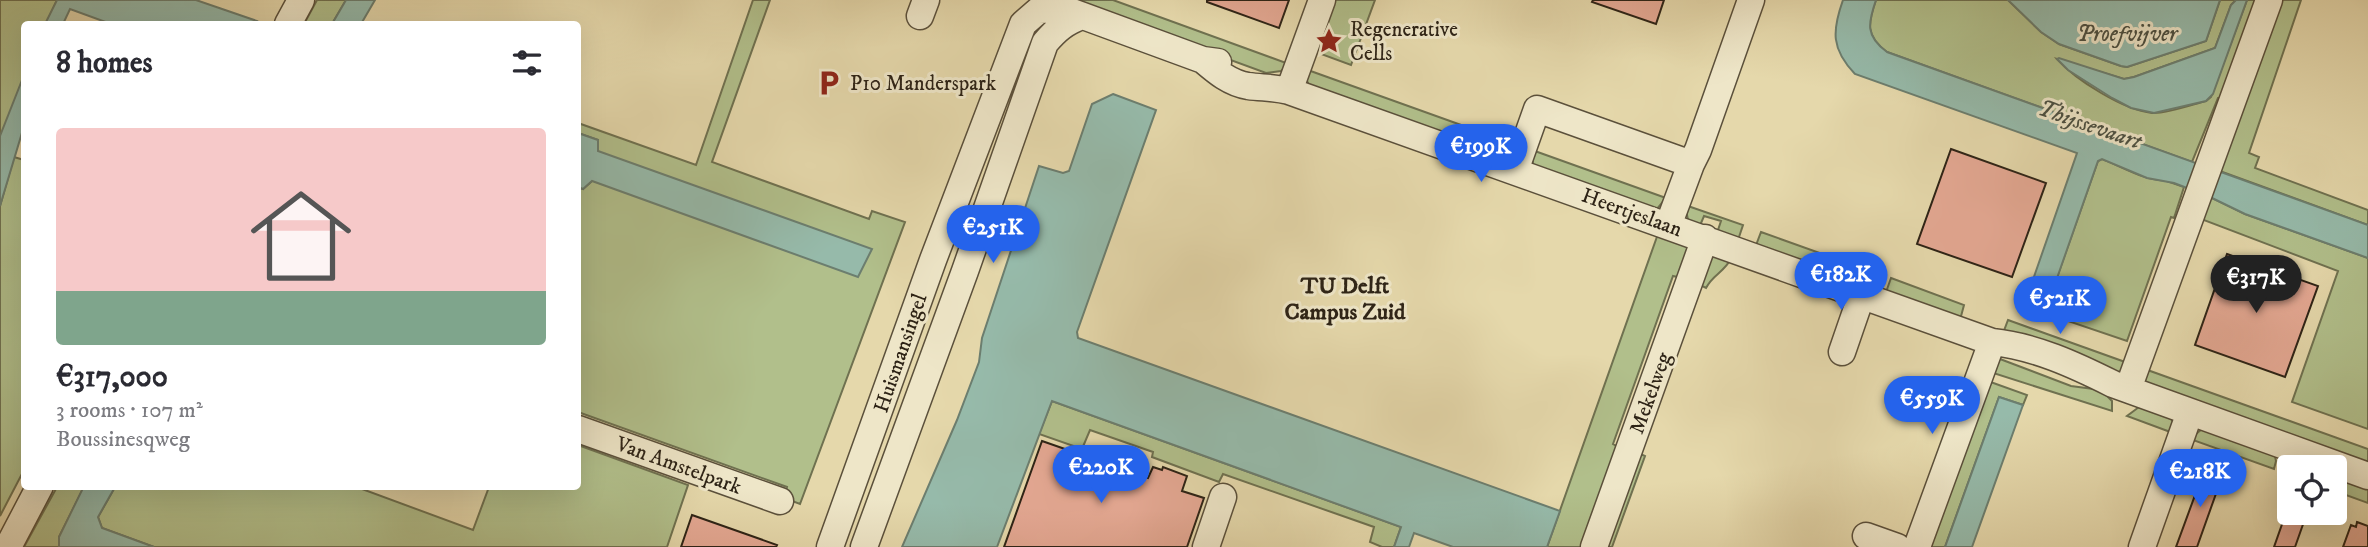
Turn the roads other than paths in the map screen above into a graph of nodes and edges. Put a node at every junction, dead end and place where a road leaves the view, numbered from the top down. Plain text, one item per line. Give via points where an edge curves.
1 (301, 0) edge
2 (1322, 0) edge
3 (1751, 0) edge
4 (2269, 0) edge
5 (1035, 5) edge
6 (1082, 16) junction
7 (290, 21) edge
8 (1045, 43) junction
9 (1280, 89) junction
10 (1690, 164) junction
11 (1515, 171) junction
12 (1668, 226) junction
13 (1705, 239) junction
14 (1863, 294) junction
15 (1992, 342) junction
16 (1842, 352) dead end
17 (2120, 387) junction
18 (2190, 412) junction
19 (581, 430) edge
20 (2368, 476) edge
21 (38, 490) edge
22 (1223, 497) dead end
23 (780, 501) dead end
24 (1866, 536) dead end
25 (8, 547) edge
26 (830, 547) edge
27 (864, 547) edge
28 (1206, 547) edge
29 (1594, 547) edge
30 (1897, 547) edge
31 (1917, 547) edge
32 (2141, 547) edge

1 - 7 street
2 - 9 street
3 - 10 street
4 - 17 street via 2192,211
5 - 6 street, Heertjeslaan
5 - 8 street
5 - 26 street, Huismansingel via 1018,32
6 - 8 street via 1055,30
6 - 9 street, Heertjeslaan via 1203,60 1251,72
8 - 27 street, Huismansingel
9 - 11 street, Heertjeslaan
10 - 11 street via 1537,109
10 - 12 street
11 - 12 street, Heertjeslaan
12 - 13 street, Heertjeslaan
13 - 14 street, Heertjeslaan
13 - 29 street, Mekelweg
14 - 15 street, Heertjeslaan
14 - 16 street
15 - 17 street, Heertjeslaan via 2015,344
15 - 31 street
17 - 18 street, Heertjeslaan
18 - 20 street, Heertjeslaan
18 - 32 street
19 - 23 street, Van Amstelpark
21 - 25 street
22 - 28 street
24 - 30 street

